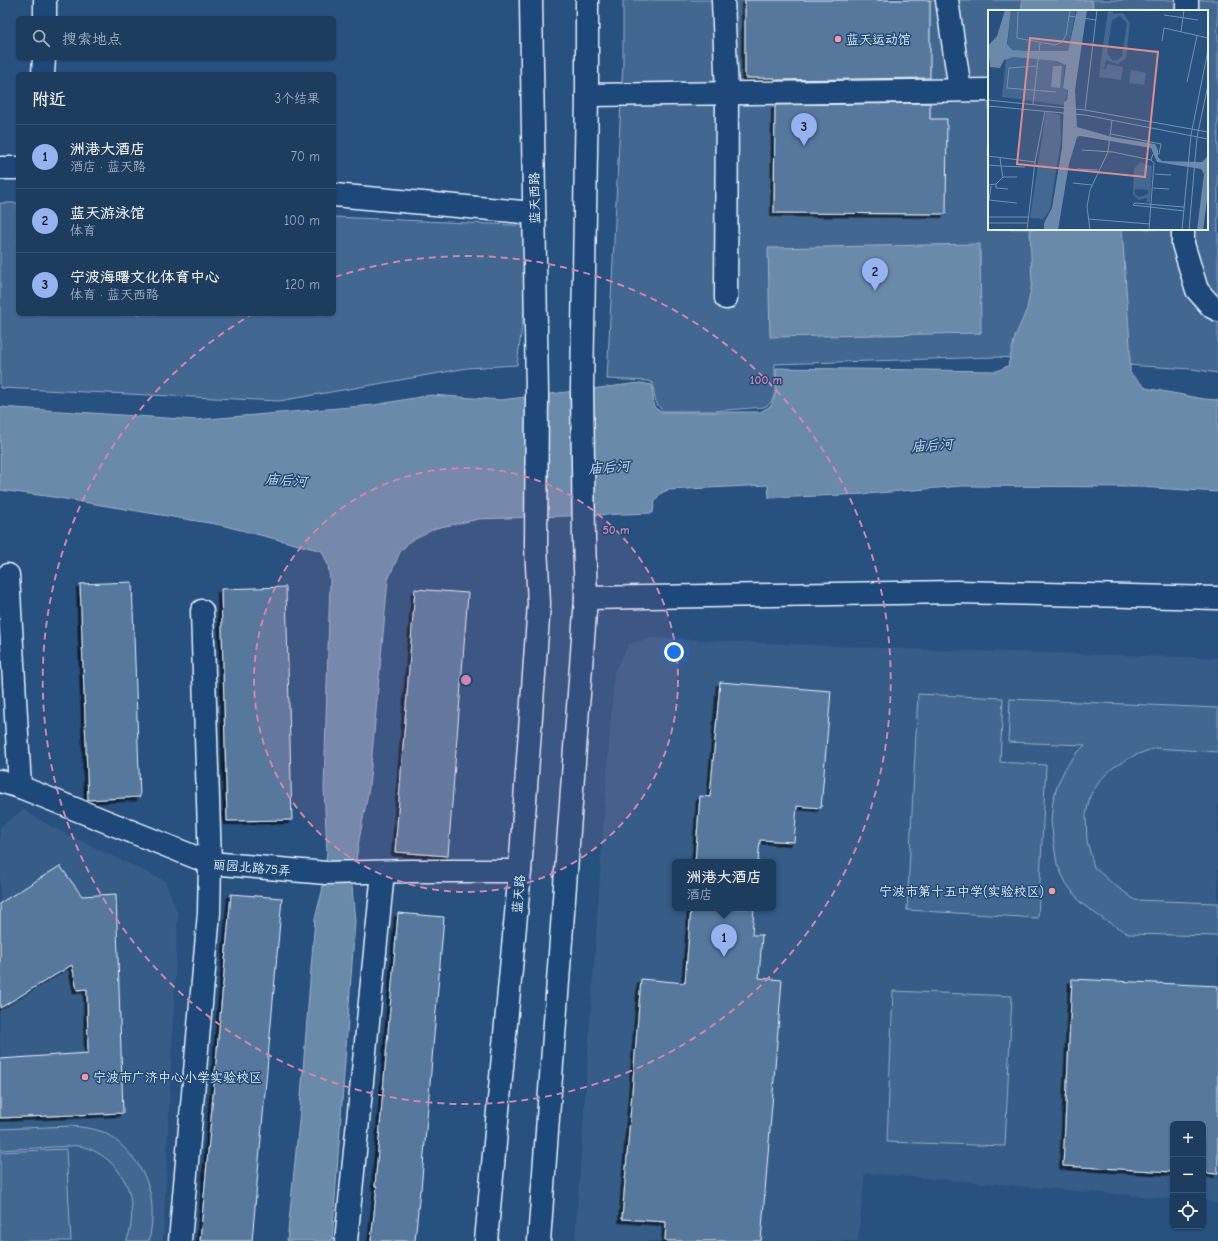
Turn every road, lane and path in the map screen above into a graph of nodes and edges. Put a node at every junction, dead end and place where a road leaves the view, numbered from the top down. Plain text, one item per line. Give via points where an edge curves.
1 (45, 0) edge
2 (531, 0) edge
3 (587, 0) edge
4 (723, 0) edge
5 (947, 0) edge
6 (45, 16) edge
7 (44, 60) edge
8 (43, 72) edge
9 (960, 90) junction
10 (988, 90) edge
11 (727, 93) junction
12 (587, 95) junction
13 (0, 168) edge
14 (16, 168) edge
15 (336, 195) edge
16 (534, 213) junction
17 (1183, 230) edge
18 (726, 298) dead end
19 (1218, 310) edge
20 (536, 546) joint
21 (8, 576) dead end
22 (586, 598) junction
23 (1218, 598) edge
24 (202, 611) dead end
25 (10, 784) edge
26 (210, 864) junction
27 (520, 870) junction
28 (383, 872) junction
29 (180, 1241) edge
30 (346, 1241) edge
31 (486, 1241) edge
32 (539, 1241) edge

1 - 6 street
2 - 16 street, 蓝天西路
3 - 12 street
4 - 11 street
5 - 9 street
7 - 8 street
9 - 10 street
9 - 11 street
11 - 12 street
11 - 18 street
12 - 22 street via 582,389
13 - 14 street
15 - 16 street
16 - 20 street, 蓝天西路 via 538,395
17 - 19 street via 1182,244 1197,290
20 - 27 street, 蓝天路 via 539,604
21 - 25 street
22 - 23 street via 956,592
22 - 32 street
24 - 26 street
25 - 26 street, 丽园北路75弄
26 - 28 street, 丽园北路75弄 via 326,873
26 - 29 street via 209,913
27 - 28 street, 丽园北路75弄
27 - 31 street, 蓝天路
28 - 30 street

